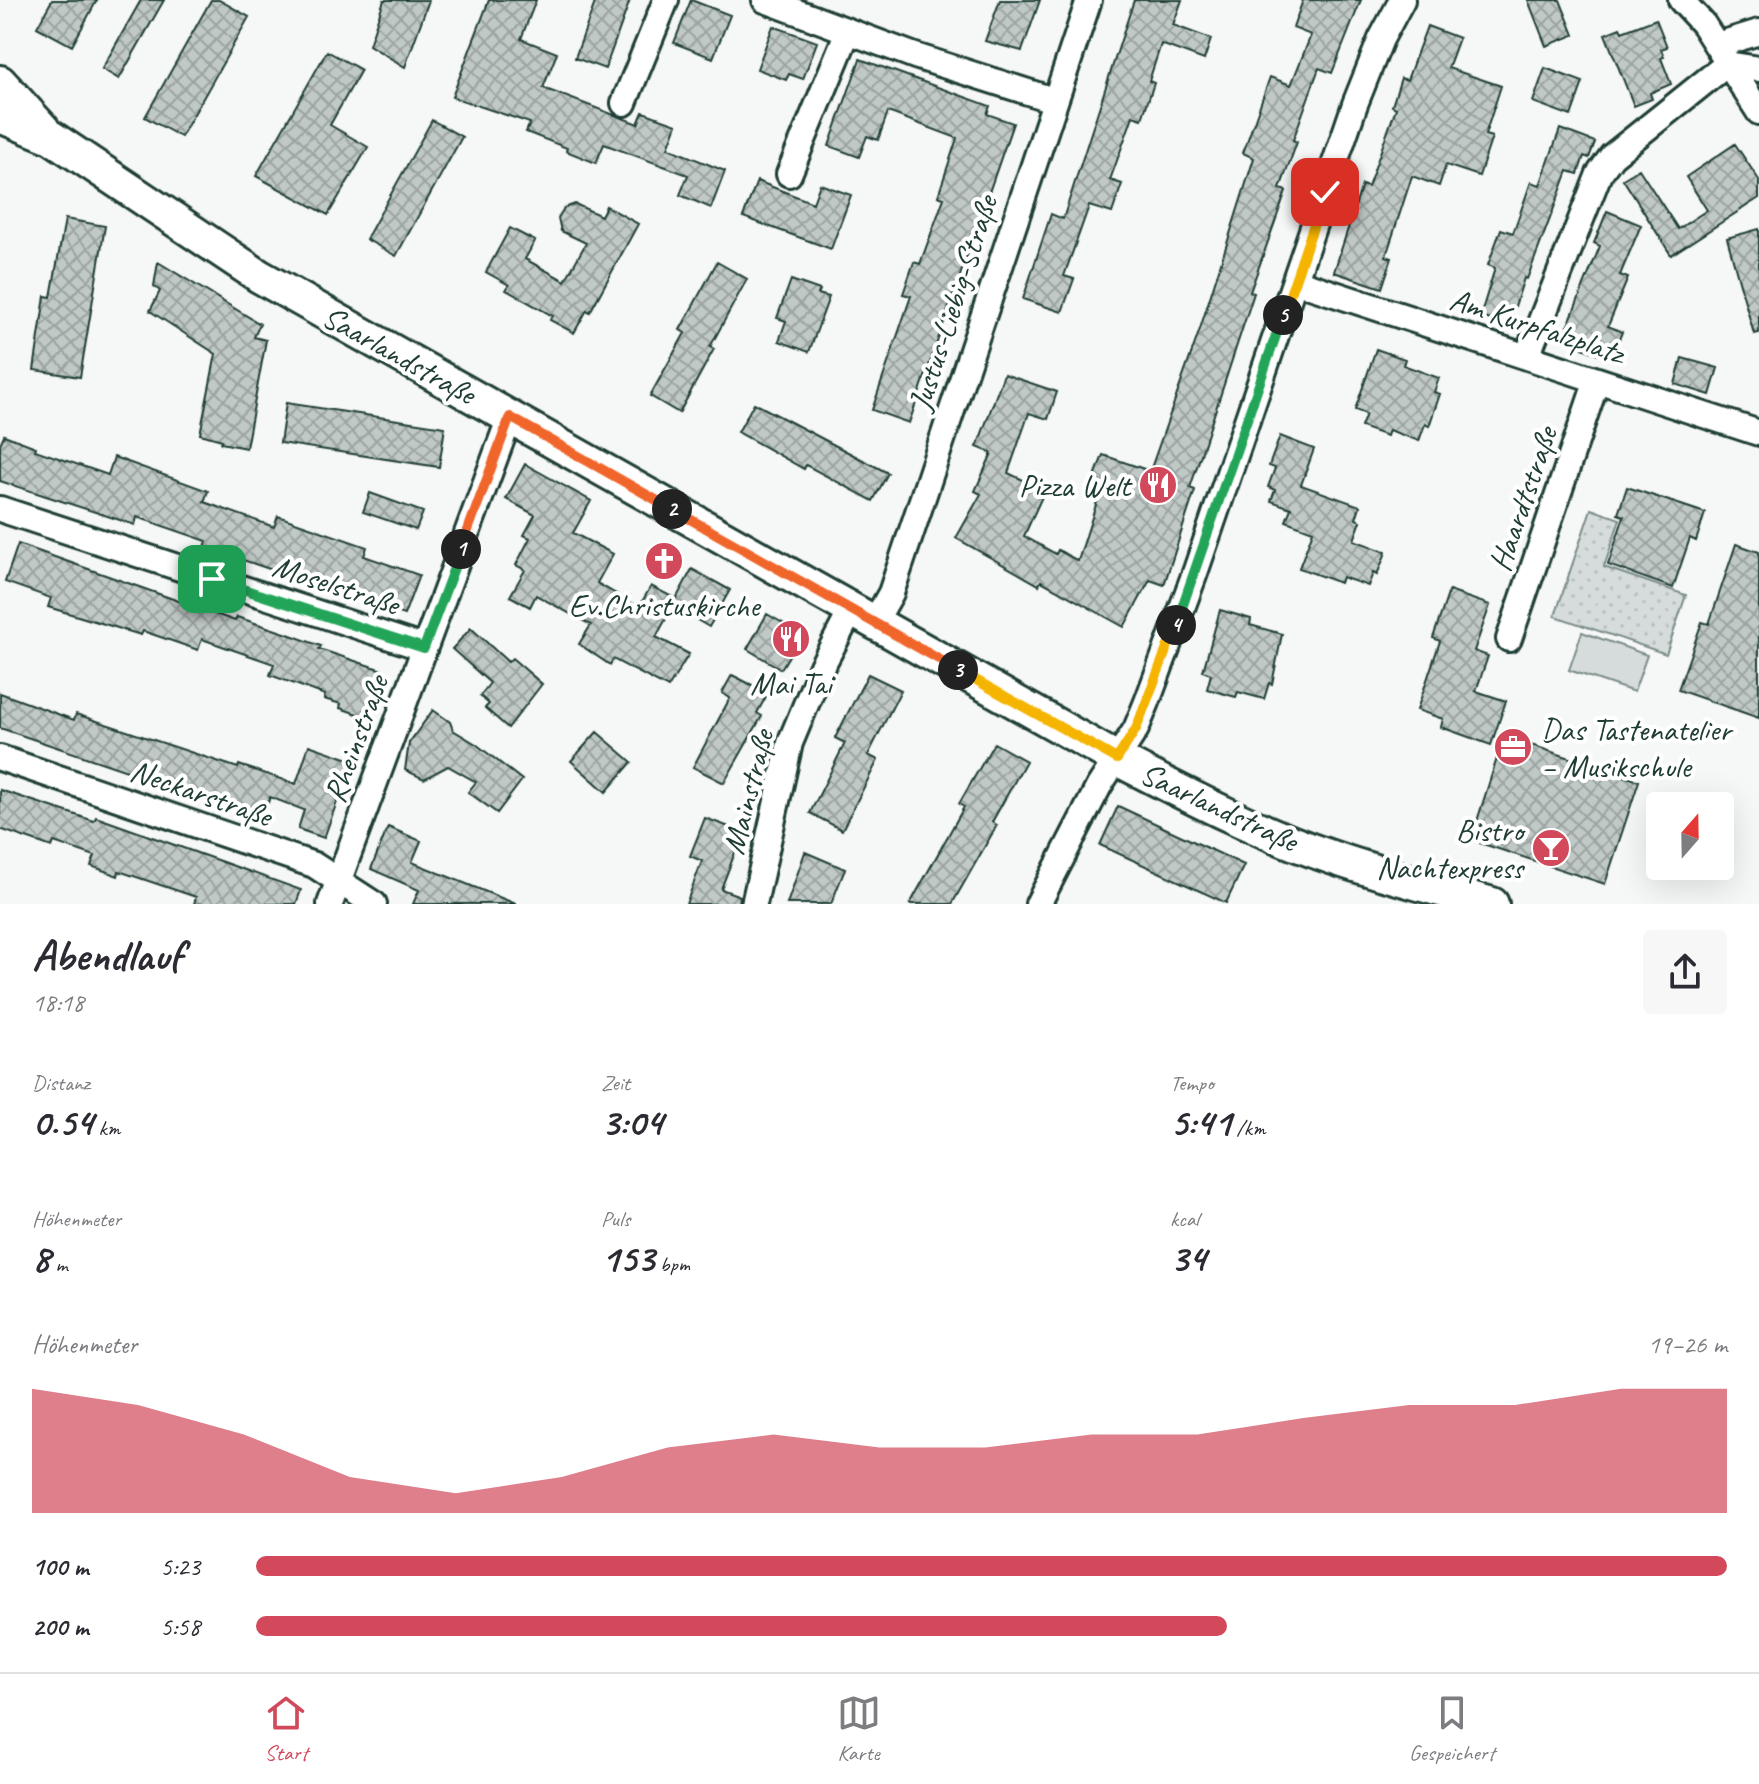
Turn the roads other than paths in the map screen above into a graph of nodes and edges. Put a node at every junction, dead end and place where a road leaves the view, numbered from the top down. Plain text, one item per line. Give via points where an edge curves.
1 (666, 0) edge
2 (1089, 0) edge
3 (1402, 0) edge
4 (1681, 0) edge
5 (781, 3) edge
6 (848, 31) junction
7 (1759, 32) edge
8 (1722, 55) junction
9 (1759, 69) edge
10 (0, 82) edge
11 (1053, 100) junction
12 (624, 103) dead end
13 (1759, 112) edge
14 (0, 116) edge
15 (51, 137) junction
16 (789, 174) dead end
17 (1295, 281) junction
18 (1527, 356) junction
19 (1597, 380) junction
20 (510, 417) junction
21 (1759, 433) edge
22 (0, 509) edge
23 (863, 617) junction
24 (1509, 639) dead end
25 (424, 648) junction
26 (0, 758) edge
27 (1117, 759) junction
28 (338, 881) junction
29 (330, 904) edge
30 (374, 904) edge
31 (754, 904) edge
32 (1038, 904) edge
33 (1492, 904) edge

1 - 12 street
2 - 11 street, Justus-Liebig-Straße
3 - 17 street via 1355,104
4 - 8 street
5 - 6 street
6 - 11 street
6 - 16 street
7 - 8 street
8 - 9 street
8 - 13 street
8 - 18 street via 1599,174
10 - 15 street, Saarlandstraße
11 - 23 street, Justus-Liebig-Straße via 891,593
14 - 15 street, Saarlandstraße
15 - 20 street, Saarlandstraße via 259,276
17 - 18 street, Am Kurpfalzplatz
17 - 27 street via 1178,620 1136,729
18 - 19 street, Am Kurpfalzplatz
19 - 21 street, Am Kurpfalzplatz
19 - 24 street, Haardtstraße
20 - 23 street, Saarlandstraße
20 - 25 street, Rheinstraße
22 - 25 street, Moselstraße
23 - 27 street, Saarlandstraße
23 - 31 street, Mainstraße via 822,666 790,743
25 - 28 street, Rheinstraße
26 - 28 street, Neckarstraße via 314,865
27 - 32 street
27 - 33 street, Saarlandstraße via 1296,844
28 - 29 street, Rheinstraße
28 - 30 street, Neckarstraße

